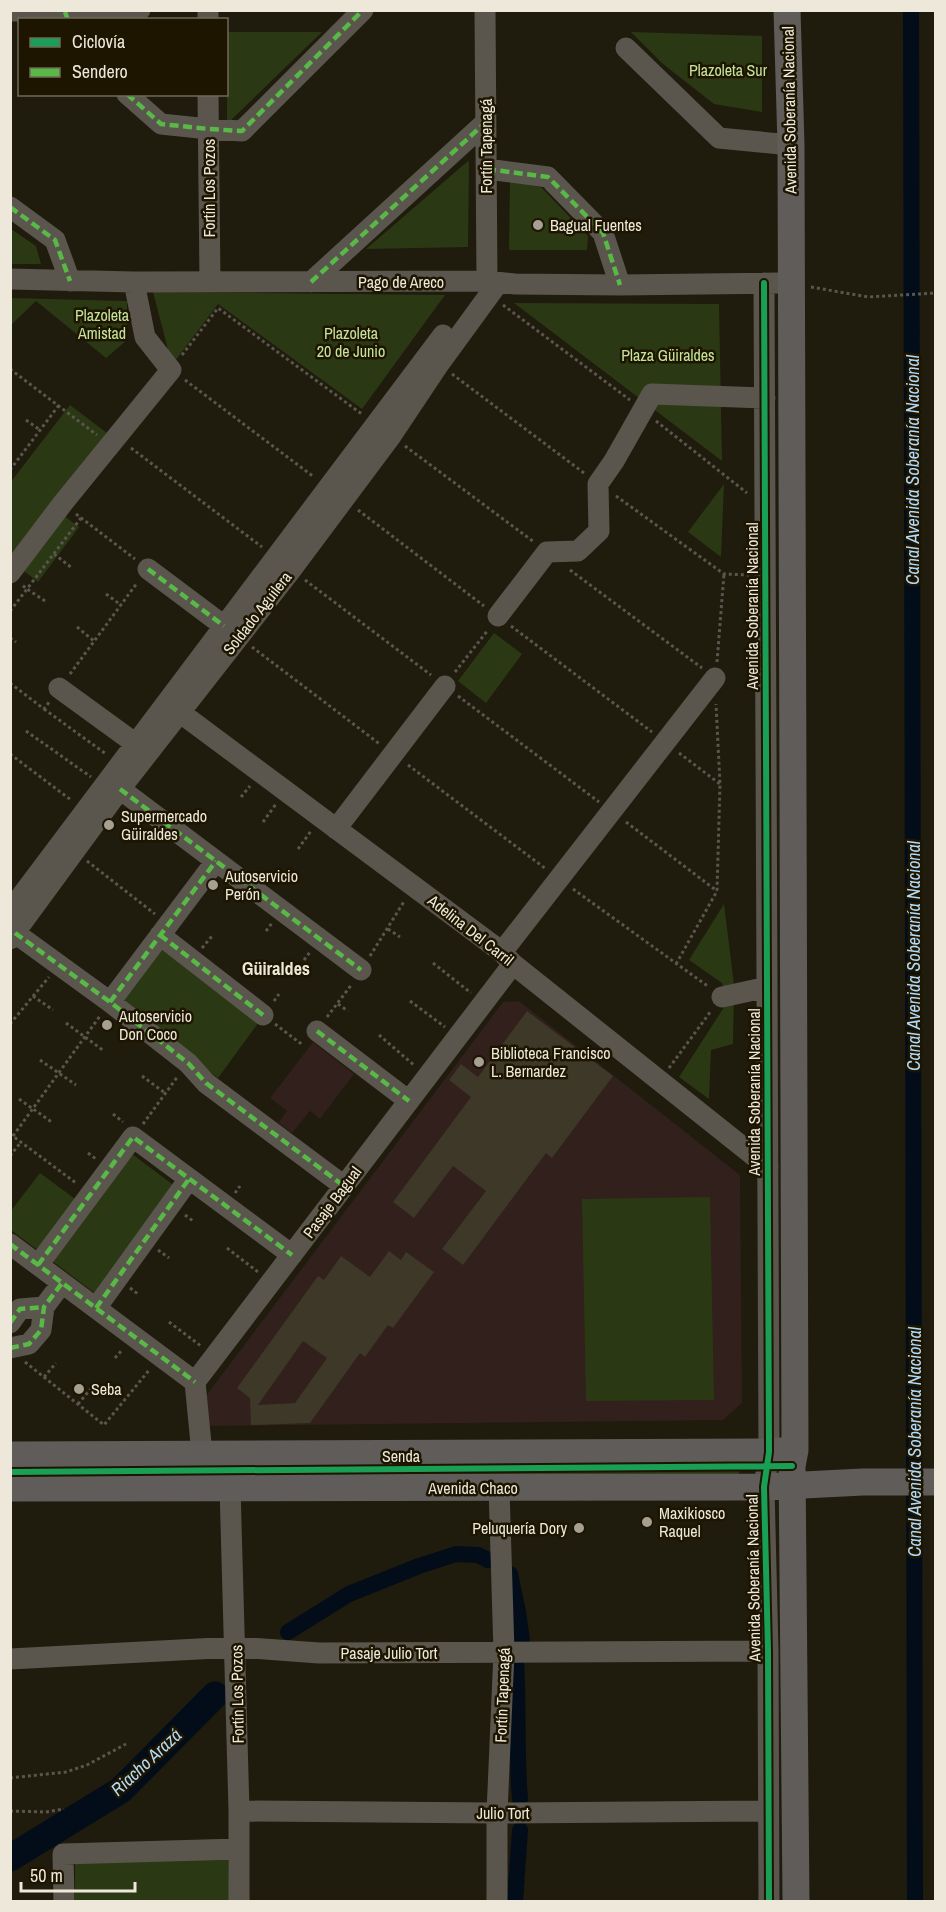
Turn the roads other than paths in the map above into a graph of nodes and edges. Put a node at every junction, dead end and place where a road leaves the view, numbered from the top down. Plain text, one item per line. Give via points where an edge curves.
1 (140, 10) edge
2 (363, 10) edge
3 (485, 10) edge
4 (787, 10) edge
5 (10, 11) edge
6 (66, 16) edge
7 (626, 48) dead end
8 (130, 96) edge
9 (208, 96) edge
10 (486, 122) junction
11 (209, 129) junction
12 (791, 145) junction
13 (486, 169) junction
14 (10, 207) edge
15 (10, 279) edge
16 (70, 281) junction
17 (134, 282) junction
18 (210, 282) junction
19 (310, 282) junction
20 (493, 282) junction
21 (764, 283) junction
22 (792, 284) junction
23 (620, 285) junction
24 (765, 398) junction
25 (148, 569) road end
26 (15, 578) edge
27 (498, 616) road end
28 (231, 632) junction
29 (716, 678) road end
30 (445, 686) road end
31 (59, 688) road end
32 (173, 708) junction
33 (136, 744) junction
34 (112, 788) junction
35 (329, 823) junction
36 (76, 840) junction
37 (216, 861) junction
38 (10, 911) edge
39 (164, 930) junction
40 (13, 936) edge
41 (508, 958) junction
42 (361, 970) dead end
43 (767, 987) junction
44 (722, 997) road end
45 (110, 1002) junction
46 (263, 1015) road end
47 (317, 1031) road end
48 (409, 1101) junction
49 (768, 1167) junction
50 (189, 1179) junction
51 (344, 1186) junction
52 (10, 1244) edge
53 (292, 1255) junction
54 (38, 1265) junction
55 (62, 1283) junction
56 (44, 1307) junction
57 (96, 1308) junction
58 (10, 1323) edge
59 (15, 1352) edge
60 (195, 1382) junction
61 (782, 1451) junction
62 (202, 1454) junction
63 (10, 1455) edge
64 (936, 1482) edge
65 (793, 1485) junction
66 (230, 1487) junction
67 (764, 1487) junction
68 (10, 1488) edge
69 (500, 1488) junction
70 (236, 1647) junction
71 (768, 1651) junction
72 (504, 1652) junction
73 (10, 1659) edge
74 (239, 1810) junction
75 (768, 1811) junction
76 (497, 1813) junction
77 (238, 1850) junction
78 (63, 1902) edge
79 (239, 1902) edge
80 (497, 1902) edge
81 (769, 1902) edge
82 (796, 1902) edge

1 - 6 street
2 - 11 street via 242,131
3 - 10 street, Fortín Tapenagá
4 - 12 main road, Avenida Soberanía Nacional
5 - 6 street
7 - 12 street via 720,138
8 - 11 street via 161,124
9 - 11 street, Fortín Los Pozos
10 - 13 street, Fortín Tapenagá
10 - 19 street
11 - 18 street, Fortín Los Pozos
12 - 22 main road, Avenida Soberanía Nacional
13 - 20 street, Fortín Tapenagá
13 - 23 street via 548,177 603,233
14 - 16 street via 55,240
15 - 16 street, Pago de Areco
16 - 17 street, Pago de Areco
17 - 18 street, Pago de Areco
17 - 26 street via 145,337 171,369 63,503
18 - 19 street, Pago de Areco
19 - 20 street, Pago de Areco
20 - 23 street, Pago de Areco
20 - 28 street, Soldado Aguilera via 434,346 383,430
21 - 22 street, Pago de Areco
21 - 23 street, Pago de Areco
21 - 24 street, Avenida Soberanía Nacional
22 - 61 main road, Avenida Soberanía Nacional
24 - 27 street via 652,394 598,484 599,531 578,551 547,552
24 - 43 street, Avenida Soberanía Nacional
25 - 28 street
28 - 32 street, Soldado Aguilera
29 - 41 street, Pasaje Bagual via 559,879
30 - 35 street via 393,754
31 - 33 street
32 - 33 street, Soldado Aguilera
32 - 34 street, Soldado Aguilera
32 - 35 street, Adelina Del Carril
33 - 34 street, Soldado Aguilera via 120,765
34 - 36 street, Soldado Aguilera
34 - 36 street, Soldado Aguilera via 86,811
34 - 37 street
35 - 41 street, Adelina Del Carril
36 - 38 street, Soldado Aguilera
36 - 40 street, Soldado Aguilera
37 - 39 street
37 - 42 street
39 - 45 street
39 - 46 street
40 - 45 street
41 - 48 street, Pasaje Bagual via 484,1003
41 - 49 street, Adelina Del Carril
43 - 44 street
43 - 49 street, Avenida Soberanía Nacional
45 - 51 street via 188,1063 206,1083
47 - 48 street
48 - 51 street, Pasaje Bagual
49 - 61 street, Avenida Soberanía Nacional
50 - 53 street
50 - 54 street via 133,1137
50 - 57 street
51 - 53 street, Pasaje Bagual
52 - 54 street
53 - 60 street, Pasaje Bagual
54 - 55 street
55 - 56 street
55 - 57 street
56 - 58 street via 20,1309
56 - 59 street via 41,1330
57 - 60 street
60 - 62 street
61 - 62 main road
61 - 65 main road, Avenida Soberanía Nacional via 792,1466
61 - 67 street, Avenida Soberanía Nacional
62 - 63 main road
62 - 66 street
64 - 65 main road, Avenida Chaco
65 - 67 main road, Avenida Chaco
65 - 82 main road, Avenida Soberanía Nacional
66 - 68 main road, Avenida Chaco
66 - 69 main road, Avenida Chaco
66 - 70 street, Fortín Los Pozos
67 - 69 main road, Avenida Chaco
67 - 71 street, Avenida Soberanía Nacional
69 - 72 street, Fortín Tapenagá
70 - 72 street, Pasaje Julio Tort via 319,1653
70 - 73 street, Pasaje Julio Tort
70 - 74 street, Fortín Los Pozos
71 - 72 street, Pasaje Julio Tort
71 - 75 street, Avenida Soberanía Nacional
72 - 76 street, Fortín Tapenagá
74 - 76 street, Julio Tort
74 - 77 street, Fortín Los Pozos
75 - 76 street, Julio Tort
75 - 81 street, Avenida Soberanía Nacional
76 - 80 street, Fortín Tapenagá
77 - 78 street via 63,1854
77 - 79 street, Fortín Los Pozos

